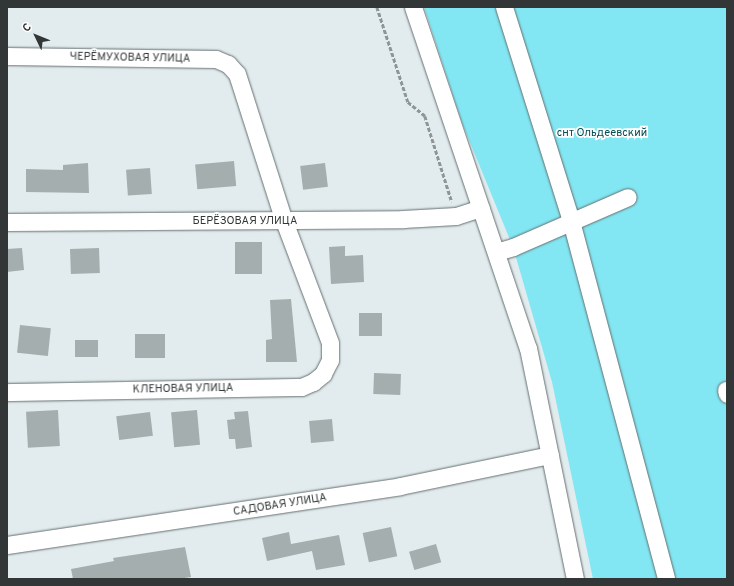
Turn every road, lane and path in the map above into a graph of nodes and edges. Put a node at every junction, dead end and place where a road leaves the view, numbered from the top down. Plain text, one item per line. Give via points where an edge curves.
1 (377, 7) edge
2 (413, 7) edge
3 (504, 7) edge
4 (7, 56) edge
5 (628, 197) dead end
6 (481, 208) junction
7 (456, 216) junction
8 (284, 221) junction
9 (571, 221) junction
10 (7, 222) edge
11 (496, 252) junction
12 (7, 392) edge
13 (550, 454) junction
14 (7, 545) edge
15 (575, 579) edge
16 (666, 579) edge

1 - 7 path via 408,102 425,116
2 - 6 street
3 - 9 street
4 - 8 street, ЧЕРЁМУХОВАЯ УЛИЦА via 216,59 228,64 236,74
5 - 9 street
6 - 7 street, БЕРЁЗОВАЯ УЛИЦА
6 - 11 street
7 - 8 street, БЕРЁЗОВАЯ УЛИЦА
8 - 10 street, БЕРЁЗОВАЯ УЛИЦА
8 - 12 street, КЛЕНОВАЯ УЛИЦА via 330,343 330,360 323,374 313,382 301,387
9 - 11 street via 513,248
9 - 16 street
11 - 13 street via 528,348
13 - 14 street, САДОВАЯ УЛИЦА via 400,486
13 - 15 street

